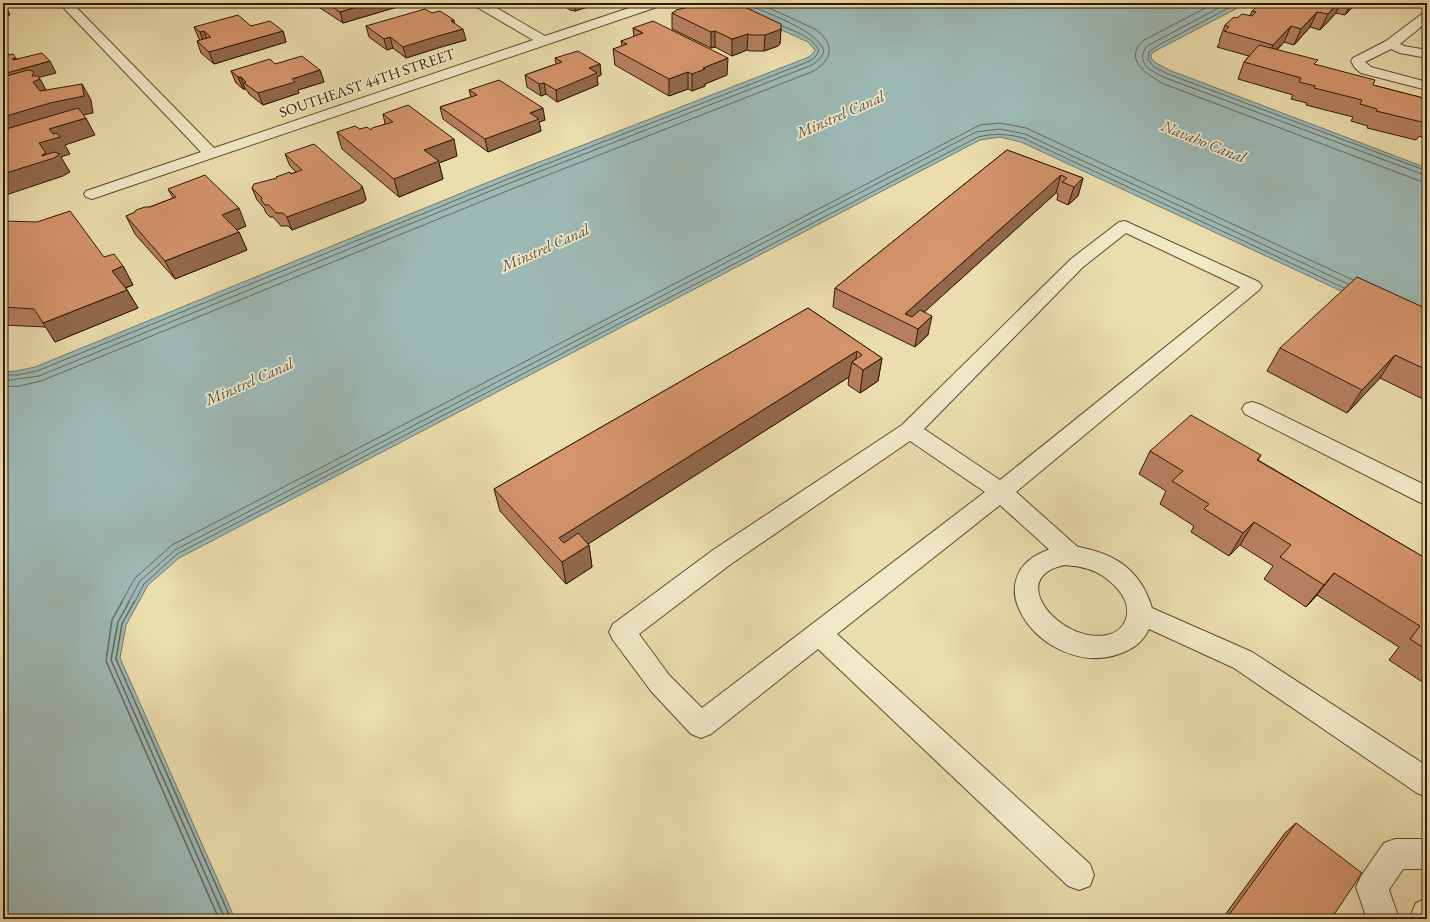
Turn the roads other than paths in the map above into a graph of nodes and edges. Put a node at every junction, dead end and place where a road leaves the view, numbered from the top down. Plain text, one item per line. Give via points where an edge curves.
1 (65, 3) edge
2 (479, 3) edge
3 (653, 4) dead end
4 (1427, 16) edge
5 (544, 41) junction
6 (1391, 44) junction
7 (1427, 54) edge
8 (1427, 86) edge
9 (211, 153) junction
10 (92, 194) dead end
11 (1252, 409) dead end
12 (910, 430) junction
13 (1001, 492) junction
14 (1427, 496) edge
15 (1072, 556) junction
16 (1140, 614) junction
17 (819, 634) junction
18 (1427, 783) edge
19 (1427, 854) edge
20 (1079, 875) dead end
21 (1427, 914) edge
22 (1383, 919) edge
23 (1425, 919) edge

1 - 9 street
2 - 5 street
3 - 5 street, SOUTHEAST 44TH STREET
4 - 6 street
5 - 9 street, SOUTHEAST 44TH STREET
6 - 7 street via 1400,49
6 - 8 street via 1358,61 1360,65 1366,70
9 - 10 street, SOUTHEAST 44TH STREET
11 - 14 street
12 - 13 street
12 - 13 street via 1077,263 1125,226 1253,286
12 - 17 street via 722,557 622,632 660,683 701,725
13 - 15 street
13 - 17 street
15 - 16 street via 1100,562 1117,572 1129,584 1138,599
15 - 16 street via 1050,559 1037,566 1029,577 1026,590 1030,606 1039,621 1054,634 1072,643 1092,648 1112,646 1127,640 1136,628
16 - 18 street via 1243,660
17 - 20 street
19 - 22 street via 1395,854 1372,887
21 - 23 street

